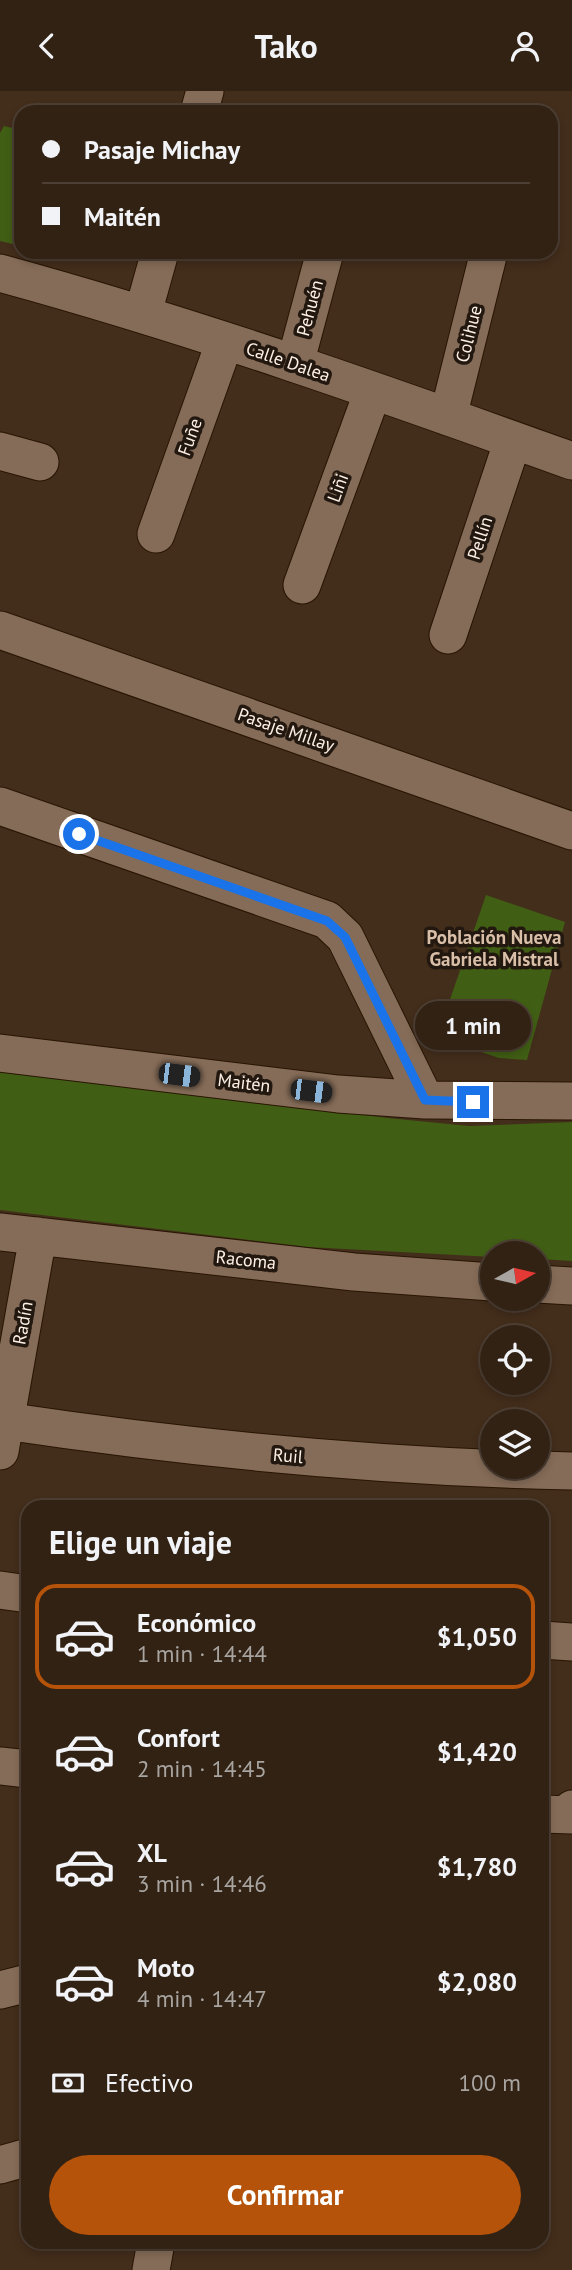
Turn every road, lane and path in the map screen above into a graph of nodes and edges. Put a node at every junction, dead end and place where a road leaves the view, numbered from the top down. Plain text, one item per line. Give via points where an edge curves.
1 (158, 259) edge
2 (323, 259) edge
3 (487, 259) edge
4 (0, 273) edge
5 (143, 313) junction
6 (225, 341) junction
7 (295, 364) junction
8 (373, 391) junction
9 (448, 417) junction
10 (513, 440) junction
11 (0, 451) edge
12 (572, 461) edge
13 (40, 462) dead end
14 (156, 534) dead end
15 (303, 585) dead end
16 (0, 630) edge
17 (448, 635) dead end
18 (0, 806) edge
19 (572, 831) edge
20 (0, 1053) edge
21 (425, 1100) junction
22 (572, 1101) edge
23 (0, 1232) edge
24 (38, 1236) junction
25 (480, 1281) edge
26 (550, 1285) edge
27 (572, 1286) edge
28 (3, 1436) edge
29 (572, 1471) edge
30 (0, 1590) edge
31 (21, 1593) edge
32 (549, 1640) edge
33 (572, 1642) edge
34 (0, 1766) edge
35 (21, 1768) edge
36 (572, 1809) edge
37 (549, 1814) edge
38 (572, 1815) edge
39 (21, 1985) edge
40 (0, 1990) edge
41 (21, 2159) edge
42 (0, 2165) edge
43 (155, 2249) edge
44 (151, 2270) edge

1 - 5 street
2 - 7 street, Pehuén
3 - 9 street, Colihue
4 - 5 street, Calle Dalea
5 - 6 street, Calle Dalea
6 - 7 street, Calle Dalea
6 - 14 street, Fuñe
7 - 8 street, Calle Dalea
8 - 9 street, Calle Dalea
8 - 15 street, Liñi
9 - 10 street, Calle Dalea
10 - 12 street, Calle Dalea
10 - 17 street, Pellín
11 - 13 street
16 - 19 street, Pasaje Millay
18 - 21 street via 327,921 345,937
20 - 21 street, Maitén via 338,1094
21 - 22 street, Maitén
23 - 24 street, Racoma
24 - 25 street, Racoma via 354,1272
24 - 28 street, Radín
26 - 27 street
28 - 29 street, Ruil via 165,1444 400,1465
30 - 31 street
32 - 33 street
34 - 35 street
36 - 38 street
37 - 38 street
39 - 40 street
41 - 42 street
43 - 44 street

